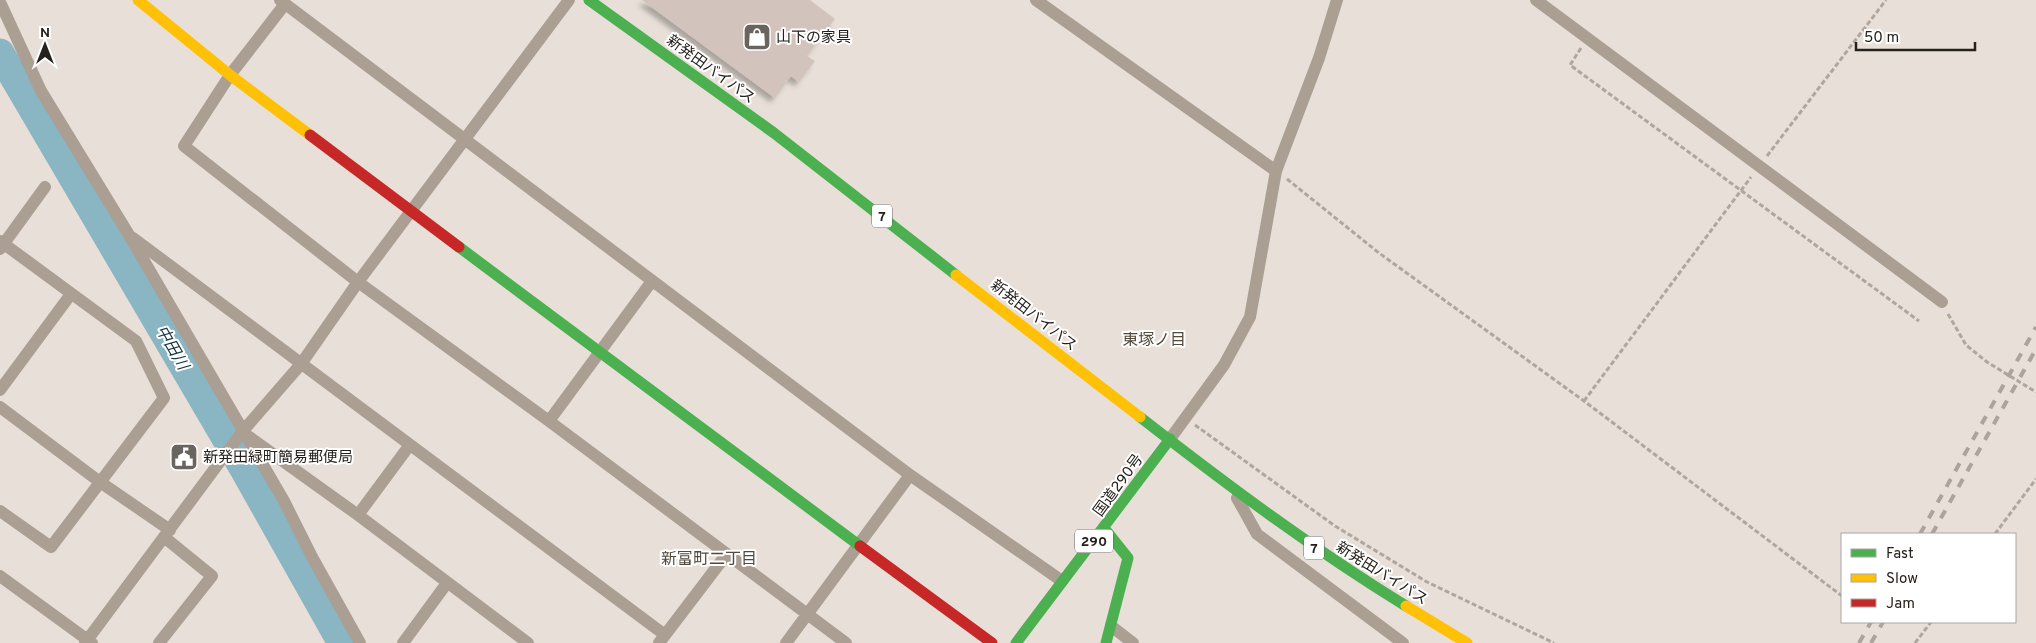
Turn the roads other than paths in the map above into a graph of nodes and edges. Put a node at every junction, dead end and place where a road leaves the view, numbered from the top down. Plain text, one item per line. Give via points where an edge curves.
1 (138, 0) edge
2 (568, 0) edge
3 (588, 0) edge
4 (1036, 0) edge
5 (1337, 0) edge
6 (1536, 0) edge
7 (0, 2) edge
8 (282, 2) edge
9 (230, 75) junction
10 (466, 140) junction
11 (1276, 171) junction
12 (45, 187) dead end
13 (412, 212) junction
14 (129, 235) junction
15 (1, 245) edge
16 (652, 281) junction
17 (358, 282) junction
18 (71, 294) junction
19 (1942, 302) road end
20 (600, 353) junction
21 (301, 364) junction
22 (0, 390) edge
23 (0, 407) edge
24 (549, 421) junction
25 (240, 436) junction
26 (1170, 439) junction
27 (409, 446) junction
28 (910, 475) junction
29 (100, 482) junction
30 (1231, 488) junction
31 (0, 511) edge
32 (358, 515) junction
33 (1104, 528) junction
34 (167, 533) junction
35 (859, 544) junction
36 (726, 555) junction
37 (0, 576) edge
38 (1062, 581) junction
39 (447, 583) junction
40 (807, 615) junction
41 (1111, 626) junction
42 (662, 639) edge
43 (88, 642) edge
44 (159, 643) edge
45 (360, 643) edge
46 (403, 643) edge
47 (528, 643) edge
48 (786, 643) edge
49 (846, 643) edge
50 (992, 643) edge
51 (1016, 643) edge
52 (1106, 643) edge
53 (1133, 643) edge
54 (1403, 643) edge
55 (1467, 643) edge

1 - 9 main road
2 - 10 street
3 - 26 main road, 新発田バイパス / 7 via 774,134
4 - 11 street
5 - 11 street via 1319,58
6 - 19 street
7 - 14 street via 41,91
8 - 9 street
8 - 10 street
9 - 13 main road
9 - 17 street via 184,146
10 - 13 street
10 - 16 street
11 - 26 street via 1250,317 1224,365
12 - 15 street
13 - 17 street
13 - 20 main road
14 - 21 street
14 - 25 street
15 - 18 street
16 - 20 street
16 - 28 street
17 - 21 street
17 - 24 street
18 - 22 street
18 - 29 street via 136,341 164,398
20 - 24 street
20 - 35 main road
21 - 25 street
21 - 27 street
23 - 29 street
24 - 36 street
25 - 32 street
25 - 34 street
25 - 45 street via 284,501
26 - 30 main road, 新発田バイパス / 7
26 - 33 main road, 国道290号 / 290
27 - 32 street
27 - 42 street
28 - 35 street
28 - 38 street
29 - 31 street via 51,547
29 - 34 street
30 - 54 street via 1257,534
30 - 55 main road, 新発田バイパス / 7 via 1352,573
32 - 39 street
33 - 38 main road, 国道290号 / 290
33 - 41 main road via 1128,558
34 - 43 street
34 - 44 street via 212,576
35 - 40 street
35 - 50 main road
36 - 40 street
36 - 42 street
37 - 43 street
38 - 51 main road, 国道290号 / 290
39 - 46 street
39 - 47 street
40 - 48 street
40 - 49 street
41 - 52 main road
41 - 53 street

